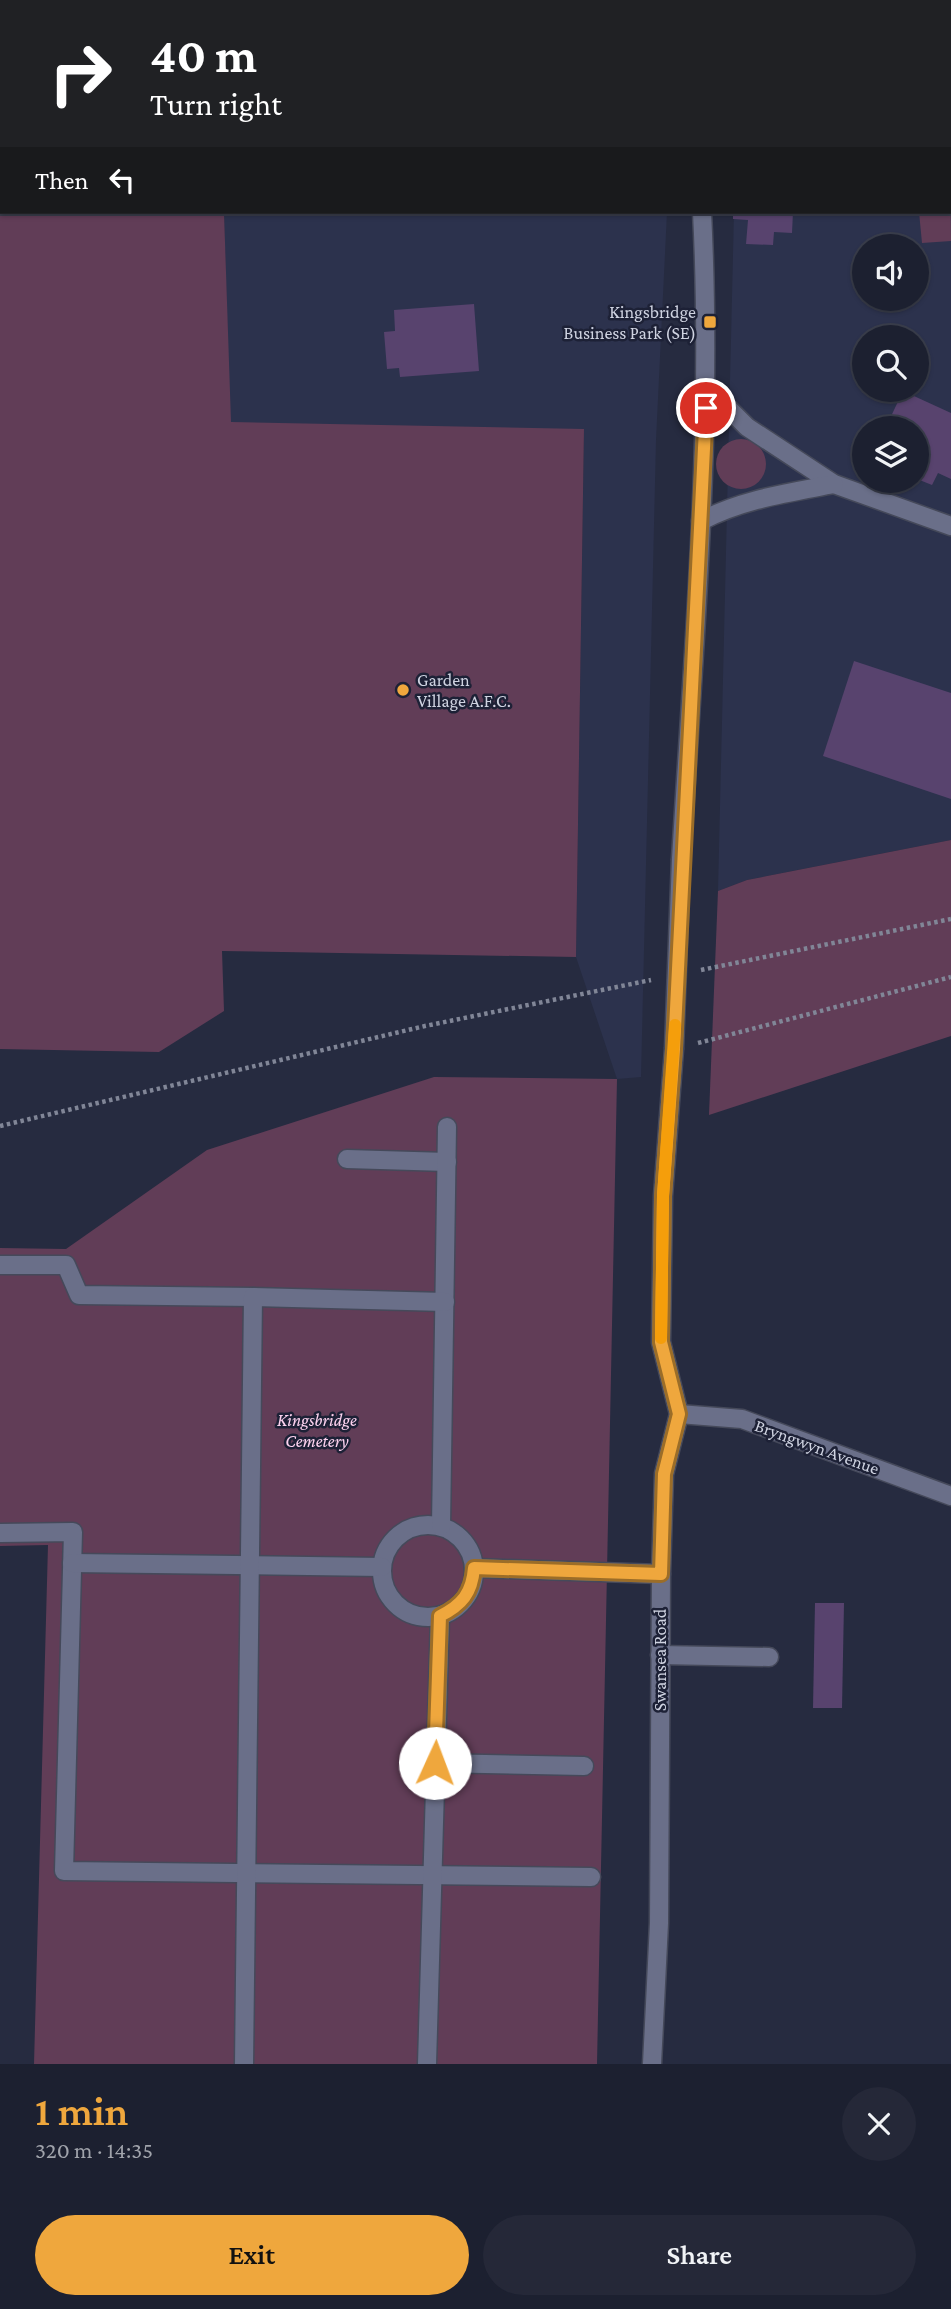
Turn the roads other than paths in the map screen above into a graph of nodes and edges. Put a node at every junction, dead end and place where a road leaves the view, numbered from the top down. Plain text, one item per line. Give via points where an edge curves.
1 (702, 214) edge
2 (706, 386) junction
3 (834, 484) junction
4 (701, 522) junction
5 (951, 526) edge
6 (447, 1127) dead end
7 (347, 1160) dead end
8 (447, 1162) junction
9 (0, 1265) edge
10 (253, 1297) junction
11 (444, 1302) junction
12 (679, 1414) junction
13 (951, 1496) edge
14 (441, 1526) junction
15 (0, 1533) edge
16 (72, 1563) junction
17 (250, 1566) junction
18 (382, 1567) junction
19 (474, 1568) junction
20 (661, 1574) junction
21 (440, 1616) junction
22 (660, 1655) junction
23 (769, 1657) dead end
24 (435, 1763) junction
25 (584, 1766) dead end
26 (248, 1875) junction
27 (432, 1877) junction
28 (591, 1878) dead end
29 (244, 2064) edge
30 (427, 2064) edge
31 (652, 2064) edge

1 - 2 main road, Swansea Road
2 - 3 main road via 747,427
2 - 4 main road, Swansea Road
3 - 4 main road via 751,500
3 - 5 main road
4 - 12 main road, Swansea Road, bridge via 663,1196 661,1342
6 - 8 main road
7 - 8 main road
8 - 11 main road
9 - 10 main road via 66,1265 79,1294
10 - 11 main road
10 - 17 main road
11 - 14 main road
12 - 13 main road, Bryngwyn Avenue via 742,1419
12 - 20 main road, Swansea Road via 664,1474
14 - 18 main road via 425,1524 395,1537
14 - 19 main road via 464,1542
15 - 16 main road via 73,1532
16 - 17 main road
16 - 26 main road via 64,1871
17 - 18 main road
17 - 26 main road
18 - 21 main road via 387,1592 397,1605 411,1614
19 - 20 main road
19 - 21 main road via 468,1595
20 - 22 main road, Swansea Road
21 - 24 main road
22 - 23 main road
22 - 31 main road, Swansea Road via 659,1923
24 - 25 main road
24 - 27 main road
26 - 27 main road
26 - 29 main road
27 - 28 main road
27 - 30 main road

